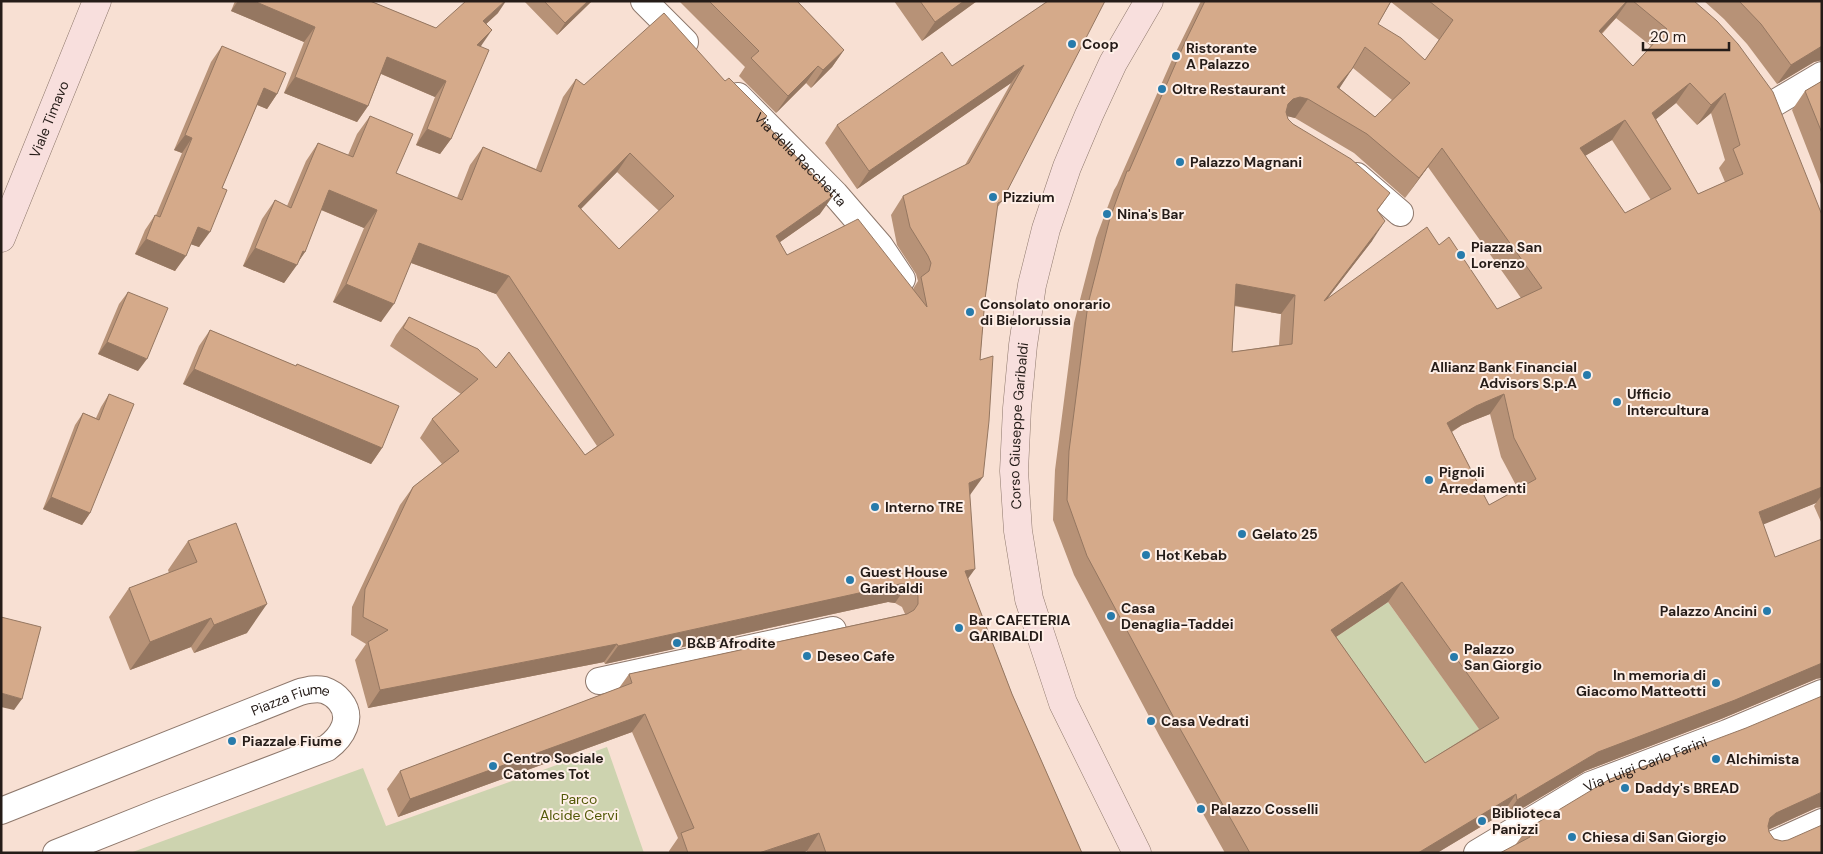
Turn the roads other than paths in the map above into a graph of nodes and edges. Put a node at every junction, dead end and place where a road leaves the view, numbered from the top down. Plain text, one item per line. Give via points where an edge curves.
1 (97, 1) edge
2 (644, 1) edge
3 (1149, 1) edge
4 (698, 56) edge
5 (1822, 75) edge
6 (718, 76) edge
7 (1758, 82) edge
8 (1338, 161) edge
9 (1400, 213) dead end
10 (1, 238) edge
11 (903, 282) edge
12 (853, 626) edge
13 (599, 680) dead end
14 (1822, 693) edge
15 (1, 811) edge
16 (1822, 822) edge
17 (1769, 846) edge
18 (56, 853) edge
19 (1137, 853) edge
20 (1477, 853) edge

1 - 10 street, Viale Timavo
2 - 4 street
3 - 19 street, Corso Giuseppe Garibaldi via 1113,63 1067,167 1046,230 1032,285 1017,408 1014,471 1018,530 1029,599 1063,704
5 - 7 street via 1777,113
6 - 11 street, Via della Racchetta via 835,194 880,246
8 - 9 street
12 - 13 street
14 - 20 street, Via Luigi Carlo Farini via 1590,785
15 - 18 street, Piazza Fiume via 300,692 324,690 342,703 347,718 345,725 340,737 327,748
16 - 17 street

